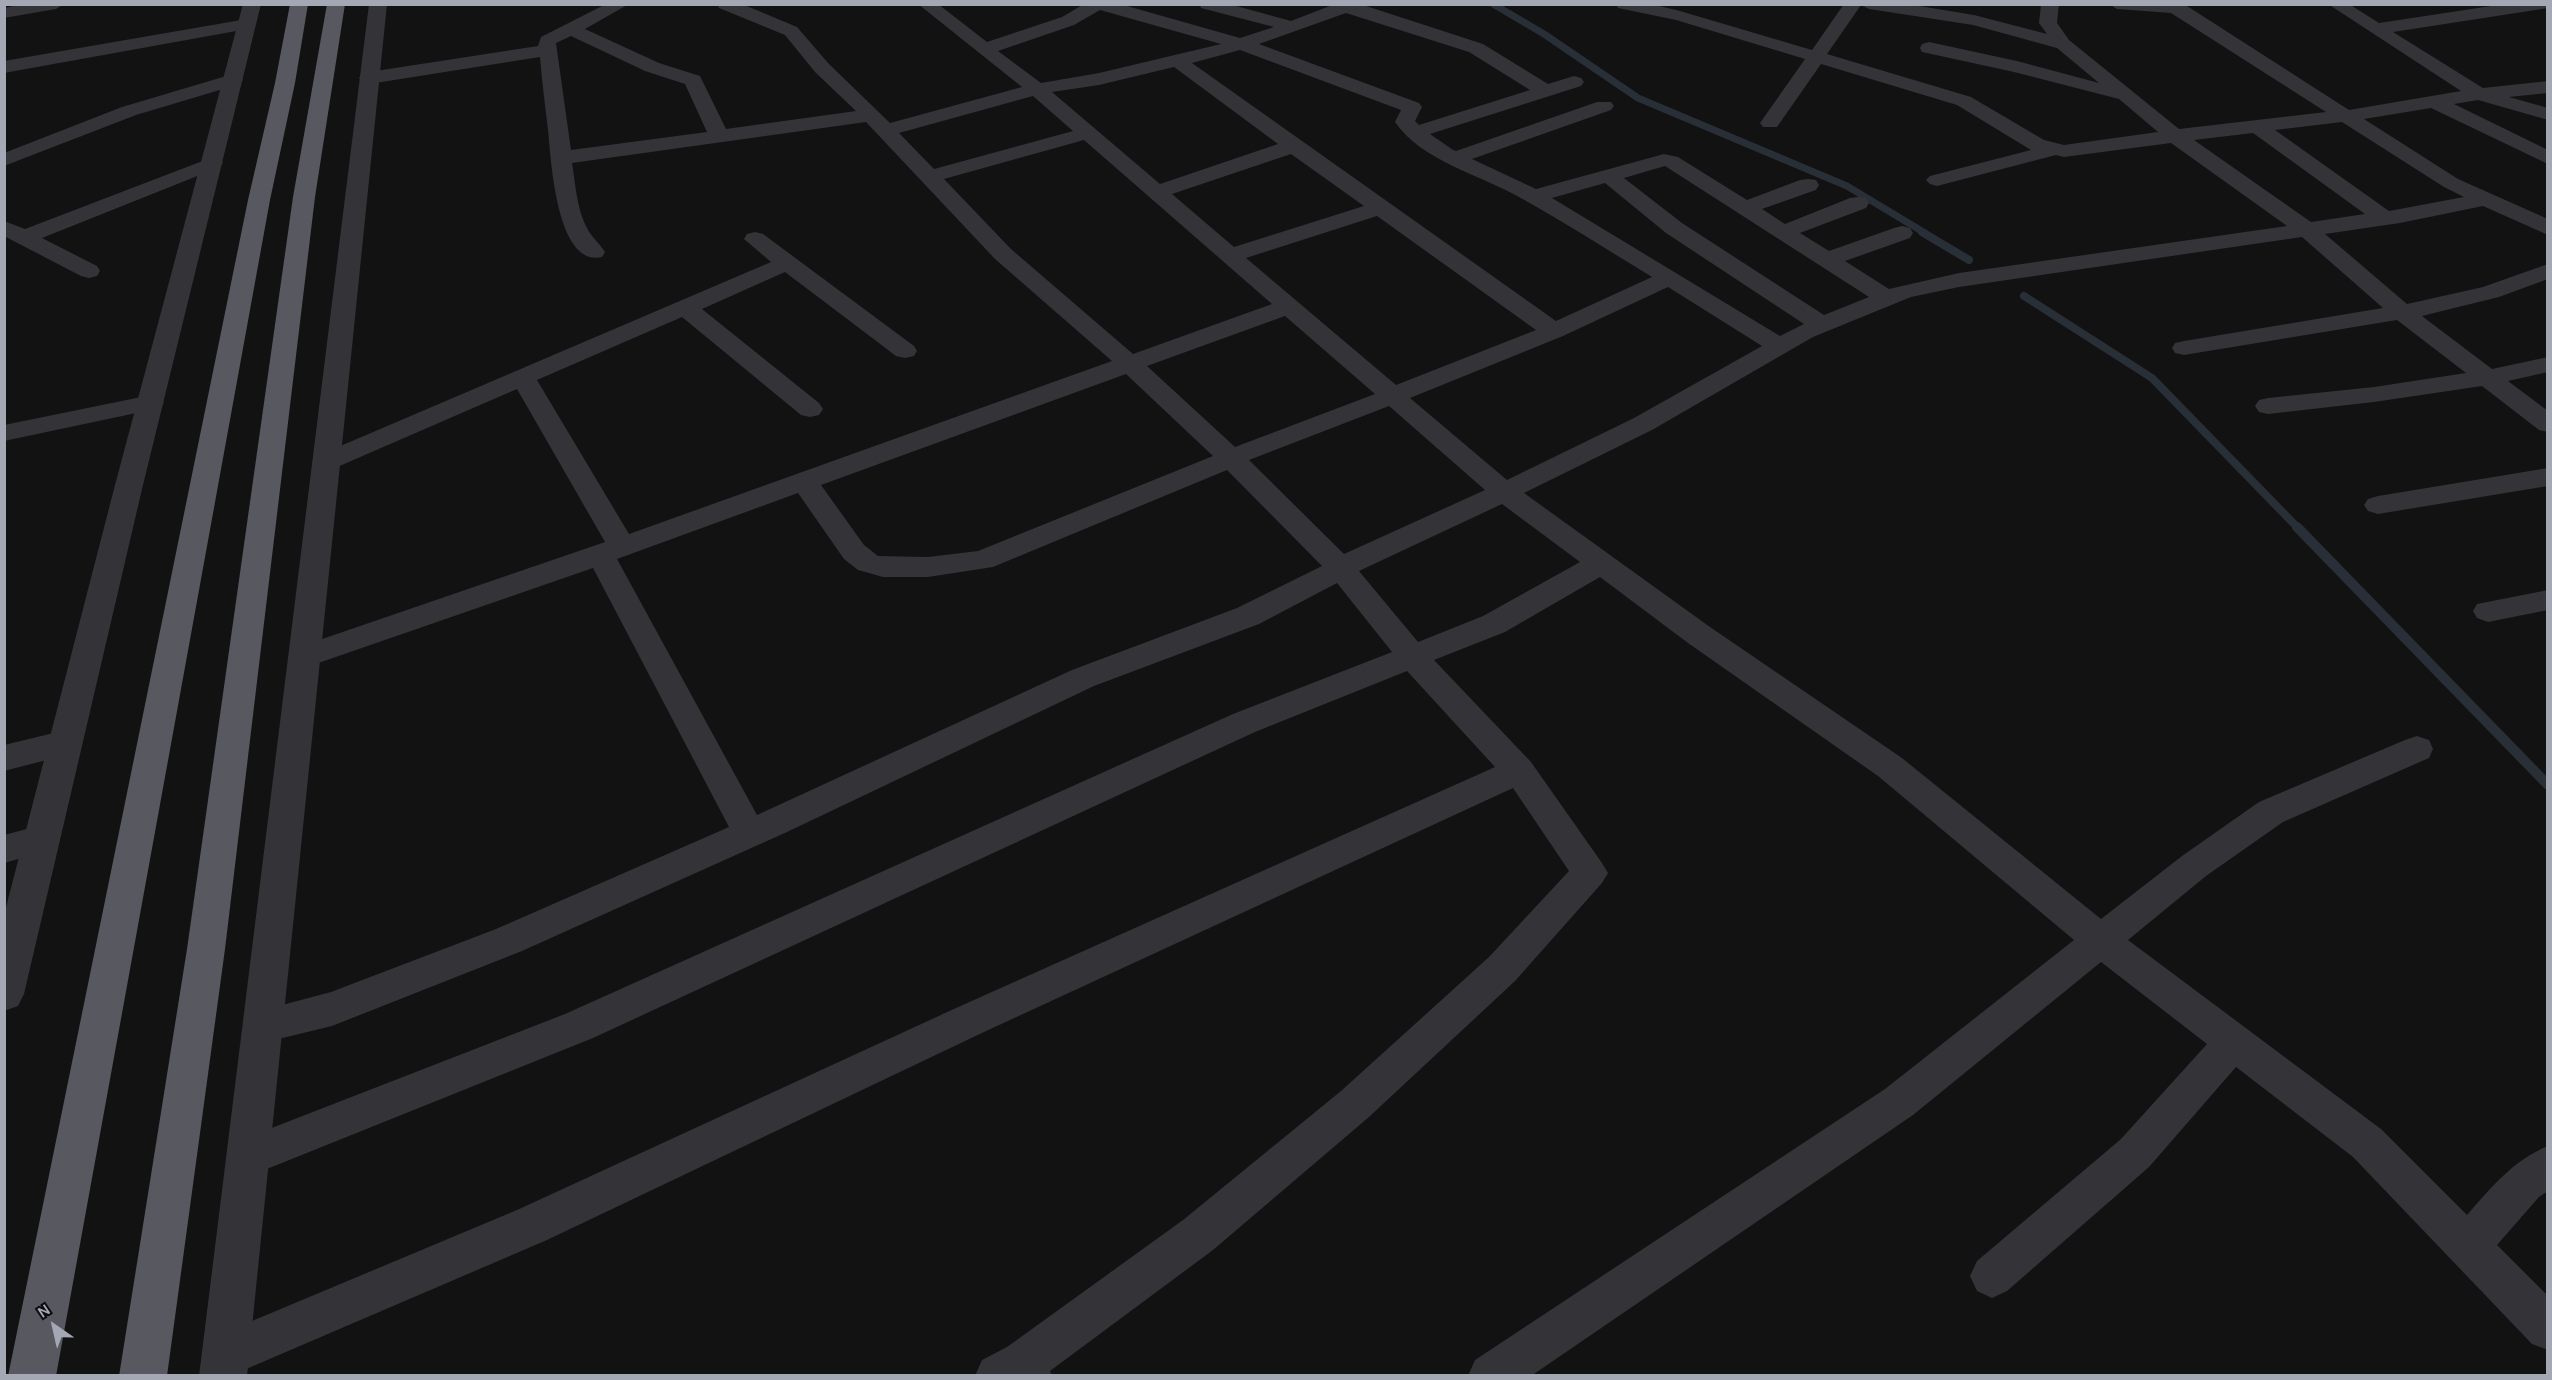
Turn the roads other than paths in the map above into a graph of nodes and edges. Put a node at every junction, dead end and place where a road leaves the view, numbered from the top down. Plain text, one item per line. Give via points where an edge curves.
1 (56, 4) edge
2 (299, 4) edge
3 (336, 4) edge
4 (378, 4) edge
5 (621, 4) edge
6 (725, 4) edge
7 (926, 4) edge
8 (1098, 4) edge
9 (1208, 4) edge
10 (1309, 4) edge
11 (1624, 4) edge
12 (1853, 4) edge
13 (1869, 4) edge
14 (2050, 4) edge
15 (2117, 4) edge
16 (2336, 4) edge
17 (2542, 4) edge
18 (2175, 6) edge
19 (1345, 7) edge
20 (4, 13) edge
21 (250, 14) edge
22 (1293, 27) junction
23 (571, 29) junction
24 (2376, 29) junction
25 (1241, 44) junction
26 (2063, 44) junction
27 (1929, 48) dead end
28 (985, 49) junction
29 (548, 50) junction
30 (1817, 56) junction
31 (1177, 61) junction
32 (4, 67) edge
33 (369, 78) junction
34 (233, 80) junction
35 (1574, 82) dead end
36 (2547, 87) edge
37 (1037, 89) junction
38 (1545, 91) junction
39 (2479, 94) junction
40 (2126, 96) junction
41 (2434, 102) junction
42 (1604, 106) dead end
43 (2547, 114) edge
44 (871, 115) junction
45 (2346, 116) junction
46 (1770, 123) dead end
47 (2256, 126) junction
48 (886, 130) junction
49 (1088, 133) junction
50 (1414, 133) junction
51 (719, 135) junction
52 (2175, 136) junction
53 (1293, 146) junction
54 (2053, 150) junction
55 (561, 158) junction
56 (1455, 158) junction
57 (2547, 158) edge
58 (4, 160) edge
59 (213, 163) junction
60 (1609, 176) junction
61 (929, 177) junction
62 (1937, 180) dead end
63 (1808, 185) dead end
64 (1156, 192) junction
65 (1534, 196) junction
66 (1858, 203) dead end
67 (2537, 203) dead end
68 (2497, 204) junction
69 (1379, 208) junction
70 (1746, 208) junction
71 (2384, 218) junction
72 (4, 227) edge
73 (2547, 228) edge
74 (2306, 229) junction
75 (1784, 232) junction
76 (1902, 233) dead end
77 (25, 237) junction
78 (755, 239) dead end
79 (594, 252) dead end
80 (1229, 256) junction
81 (1827, 260) junction
82 (787, 263) junction
83 (88, 271) dead end
84 (2547, 271) edge
85 (1669, 278) junction
86 (1887, 298) junction
87 (685, 307) junction
88 (1287, 307) junction
89 (2402, 312) junction
90 (1822, 324) junction
91 (1554, 331) junction
92 (1779, 346) junction
93 (2184, 348) dead end
94 (905, 351) dead end
95 (1130, 364) junction
96 (2547, 364) edge
97 (523, 377) junction
98 (2488, 378) junction
99 (1392, 396) junction
100 (151, 403) junction
101 (2268, 406) dead end
102 (810, 409) dead end
103 (2547, 424) edge
104 (4, 433) edge
105 (1231, 458) junction
106 (326, 462) junction
107 (2547, 477) edge
108 (803, 480) junction
109 (1504, 492) junction
110 (2378, 505) dead end
111 (611, 551) junction
112 (1601, 563) junction
113 (1341, 568) junction
114 (2547, 600) edge
115 (2488, 610) dead end
116 (1412, 656) junction
117 (303, 657) junction
118 (66, 743) junction
119 (2417, 749) dead end
120 (4, 758) edge
121 (1519, 771) junction
122 (749, 833) junction
123 (42, 839) junction
124 (4, 849) edge
125 (2101, 941) junction
126 (4, 994) edge
127 (262, 1026) junction
128 (2234, 1041) junction
129 (248, 1157) junction
130 (2547, 1166) edge
131 (2468, 1246) junction
132 (1992, 1275) dead end
133 (2547, 1328) edge
134 (224, 1365) edge
135 (1017, 1371) edge
136 (32, 1376) edge
137 (143, 1376) edge
138 (1491, 1376) edge

1 - 20 street
2 - 136 highway
3 - 137 highway via 304,197 206,949
4 - 33 street
5 - 23 street
6 - 44 street via 791,31 822,68
7 - 28 street
8 - 25 street
8 - 28 street via 1068,21
9 - 22 street
10 - 19 street
11 - 30 street via 1669,13
12 - 30 street
13 - 26 street via 1974,20
14 - 26 street via 2048,23
15 - 18 street
16 - 24 street
17 - 24 street
18 - 45 street
19 - 22 street
19 - 38 street via 1476,48
21 - 32 street
21 - 34 street
22 - 25 street
23 - 29 street via 547,41
23 - 51 street via 652,67 693,80
24 - 39 street
25 - 31 street
25 - 50 street via 1412,107 1405,122
26 - 40 street
27 - 40 street
28 - 37 street
29 - 33 street
29 - 55 street
30 - 46 street
30 - 54 street via 1964,101 2029,141
31 - 37 street
31 - 53 street
33 - 106 street
34 - 58 street via 129,111
34 - 59 street
35 - 38 street
36 - 39 street
37 - 48 street
37 - 49 street
38 - 50 street
39 - 41 street
39 - 43 street
40 - 52 street
41 - 45 street
41 - 57 street
42 - 56 street
44 - 48 street
44 - 51 street
45 - 47 street
45 - 68 street via 2451,183
47 - 52 street
47 - 71 street
48 - 61 street
49 - 61 street
49 - 64 street
50 - 56 street
51 - 55 street
52 - 54 street
52 - 74 street
53 - 64 street
53 - 69 street
54 - 62 street
55 - 79 street via 574,224
56 - 65 street
59 - 77 street
59 - 100 street
60 - 65 street
60 - 70 street via 1671,161
60 - 90 street via 1674,228
61 - 95 street via 1003,254
63 - 70 street
64 - 80 street
65 - 85 street
66 - 75 street
67 - 68 street
68 - 71 street
68 - 73 street
69 - 80 street
69 - 91 street
70 - 75 street
71 - 74 street
72 - 77 street
74 - 86 street via 1959,280
74 - 89 street
75 - 81 street
76 - 81 street
77 - 83 street
78 - 82 street
80 - 88 street
81 - 86 street
82 - 87 street
82 - 94 street
84 - 89 street via 2491,292
85 - 91 street
85 - 92 street
86 - 90 street
87 - 97 street
87 - 102 street
88 - 95 street
88 - 99 street
89 - 93 street
89 - 98 street
90 - 92 street
91 - 99 street
92 - 109 street via 1643,424
95 - 105 street
95 - 108 street
96 - 98 street
97 - 106 street
97 - 111 street
98 - 101 street via 2381,396
98 - 103 street
99 - 105 street
99 - 109 street
100 - 104 street
100 - 118 street
105 - 108 street via 982,560 928,567 868,563 854,552
105 - 113 street
106 - 117 street
107 - 110 street
108 - 111 street
109 - 112 street
109 - 113 street
111 - 117 street
111 - 122 street
112 - 116 street via 1494,624
112 - 125 street via 1890,767
113 - 116 street
113 - 122 street via 1248,616 1083,678
114 - 115 street
116 - 121 street
116 - 129 street via 1244,723 579,1026
117 - 127 street
118 - 120 street
118 - 123 street
119 - 125 street via 2271,812 2194,866
121 - 134 street
121 - 135 street via 1590,873 1502,969 1355,1104 1198,1236
122 - 127 street via 498,945 332,1009
123 - 124 street
123 - 126 street
125 - 128 street
125 - 138 street via 1899,1102
127 - 129 street
128 - 131 street via 2367,1143
128 - 132 street via 2135,1153
129 - 134 street
130 - 131 street via 2524,1183
131 - 133 street

